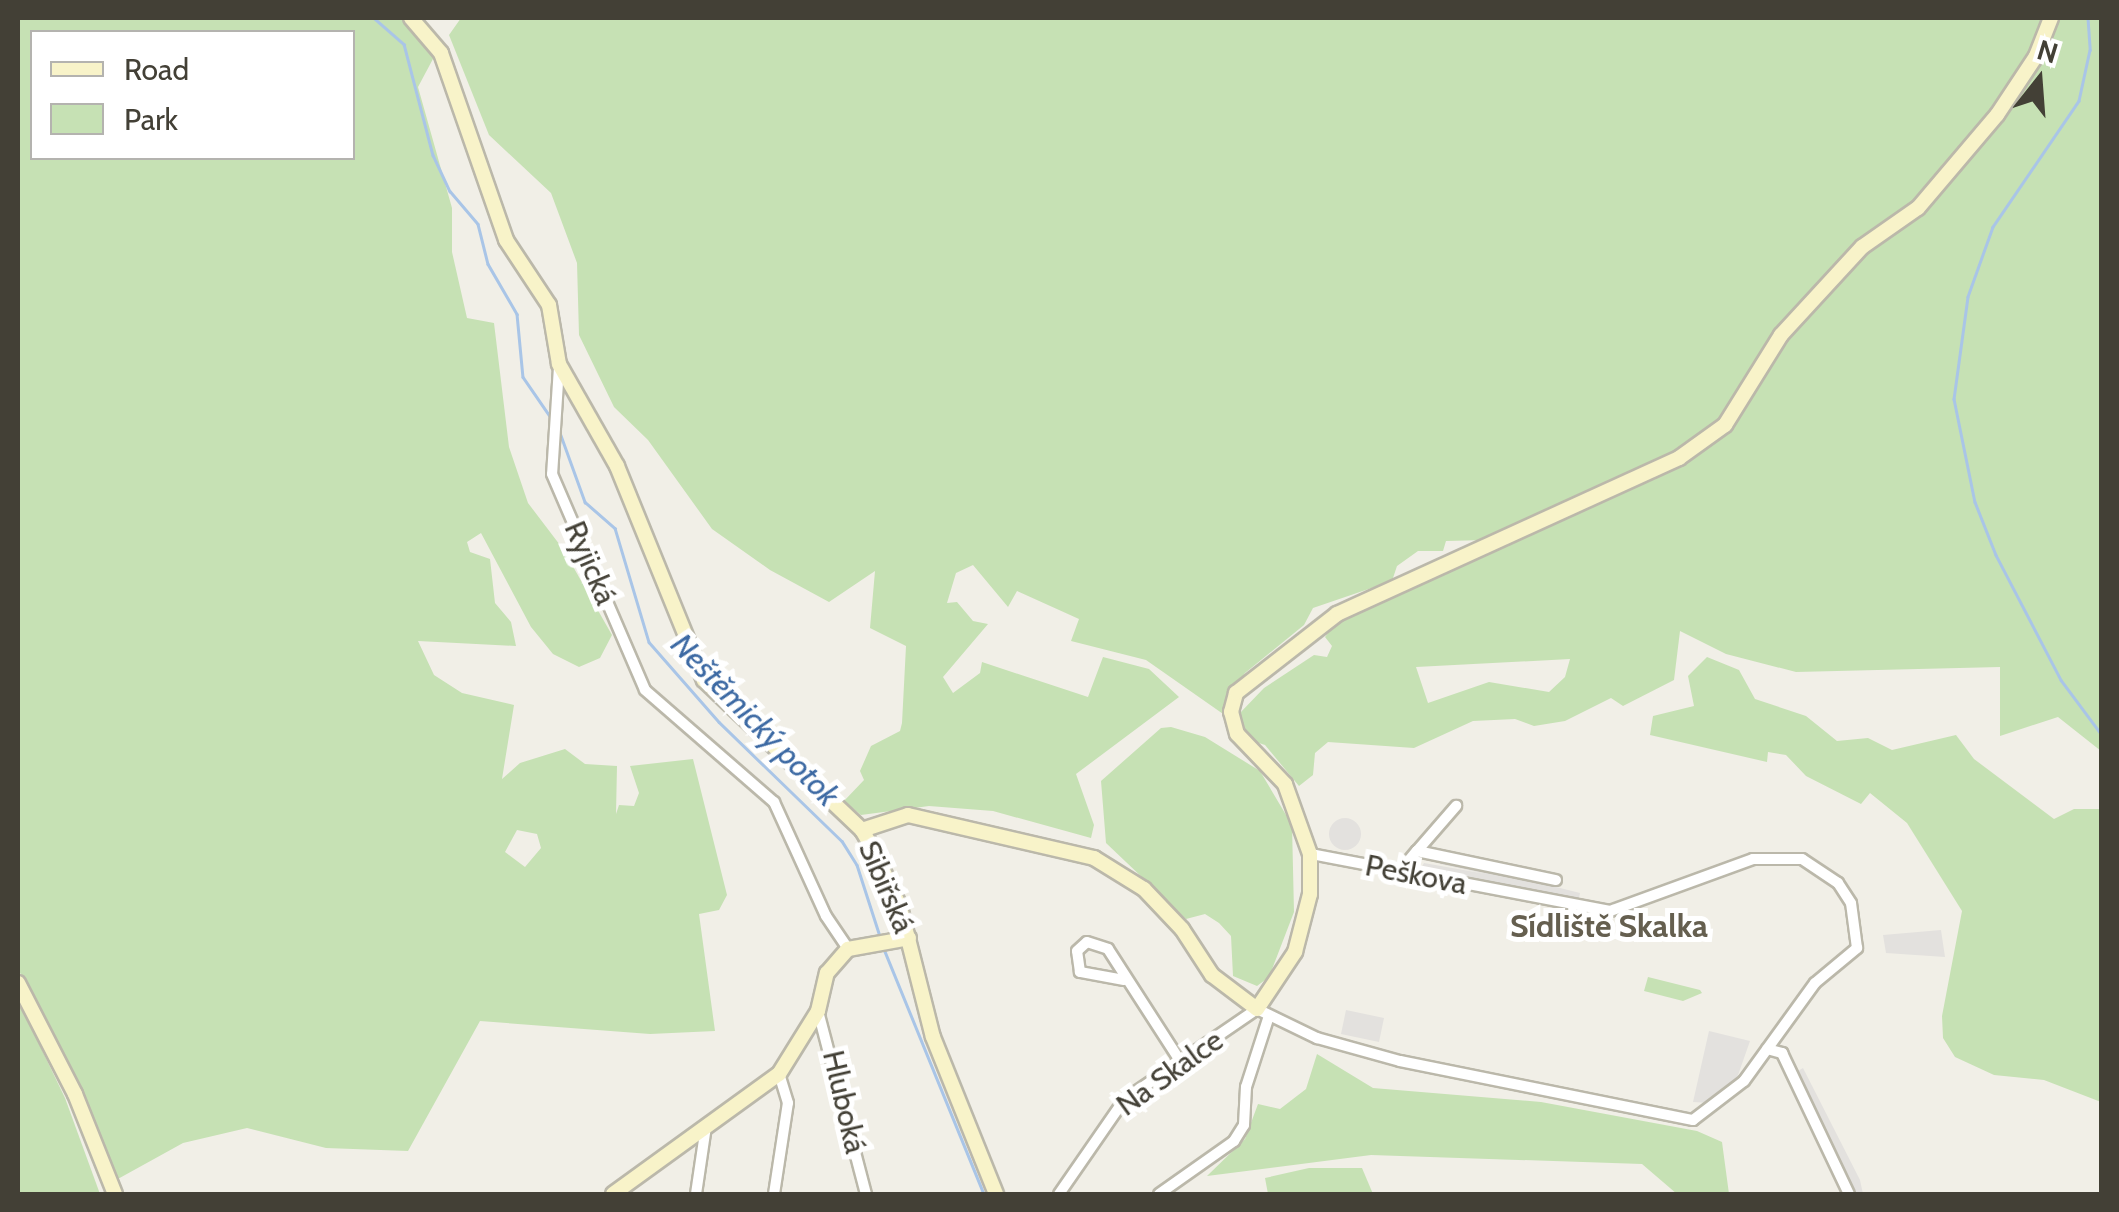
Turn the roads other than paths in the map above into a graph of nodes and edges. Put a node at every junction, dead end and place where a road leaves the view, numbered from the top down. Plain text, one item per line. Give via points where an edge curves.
1 (411, 18) edge
2 (2051, 18) edge
3 (559, 364) junction
4 (1456, 806) dead end
5 (862, 830) junction
6 (1416, 850) junction
7 (1310, 854) junction
8 (1400, 871) junction
9 (1556, 880) dead end
10 (909, 938) junction
11 (848, 949) junction
12 (1124, 980) junction
13 (18, 983) edge
14 (818, 1012) junction
15 (1263, 1012) junction
16 (1767, 1050) junction
17 (1182, 1064) junction
18 (780, 1074) junction
19 (706, 1124) junction
20 (114, 1194) edge
21 (614, 1194) edge
22 (696, 1194) edge
23 (774, 1194) edge
24 (866, 1194) edge
25 (996, 1194) edge
26 (1059, 1194) edge
27 (1159, 1194) edge
28 (1849, 1194) edge

1 - 3 street, Ryjická via 440,53 506,240 549,305
2 - 7 street via 2036,56 1998,114 1918,208 1862,247 1781,335 1725,425 1679,458 1338,614 1236,692 1231,712 1237,734 1285,784
3 - 5 street, Sibiřská via 617,466 704,680
3 - 11 street, Ryjická via 552,474 644,690 774,802
4 - 6 street
5 - 10 street, Sibiřská
5 - 15 street via 908,814 1094,858 1144,889 1212,975
6 - 8 street
6 - 9 street
7 - 8 street, Peškova
7 - 15 street via 1310,894 1295,952
8 - 16 street, Peškova via 1610,911 1753,859 1802,859 1851,903 1857,948 1815,983
10 - 11 street
10 - 25 street, Sibiřská via 933,1037
11 - 14 street via 827,973
12 - 12 street via 1098,943 1077,951 1080,972
12 - 17 street
13 - 20 street via 75,1094
14 - 18 street
14 - 24 street, Hluboká
15 - 16 street, Peškova via 1317,1038 1400,1062 1693,1120 1744,1081
15 - 17 street, Na Skalce
15 - 27 street, Na Skalce via 1244,1125 1234,1140
16 - 28 street via 1782,1053
17 - 26 street, Na Skalce via 1124,1100
18 - 19 street
18 - 23 street via 788,1103
19 - 21 street
19 - 22 street

